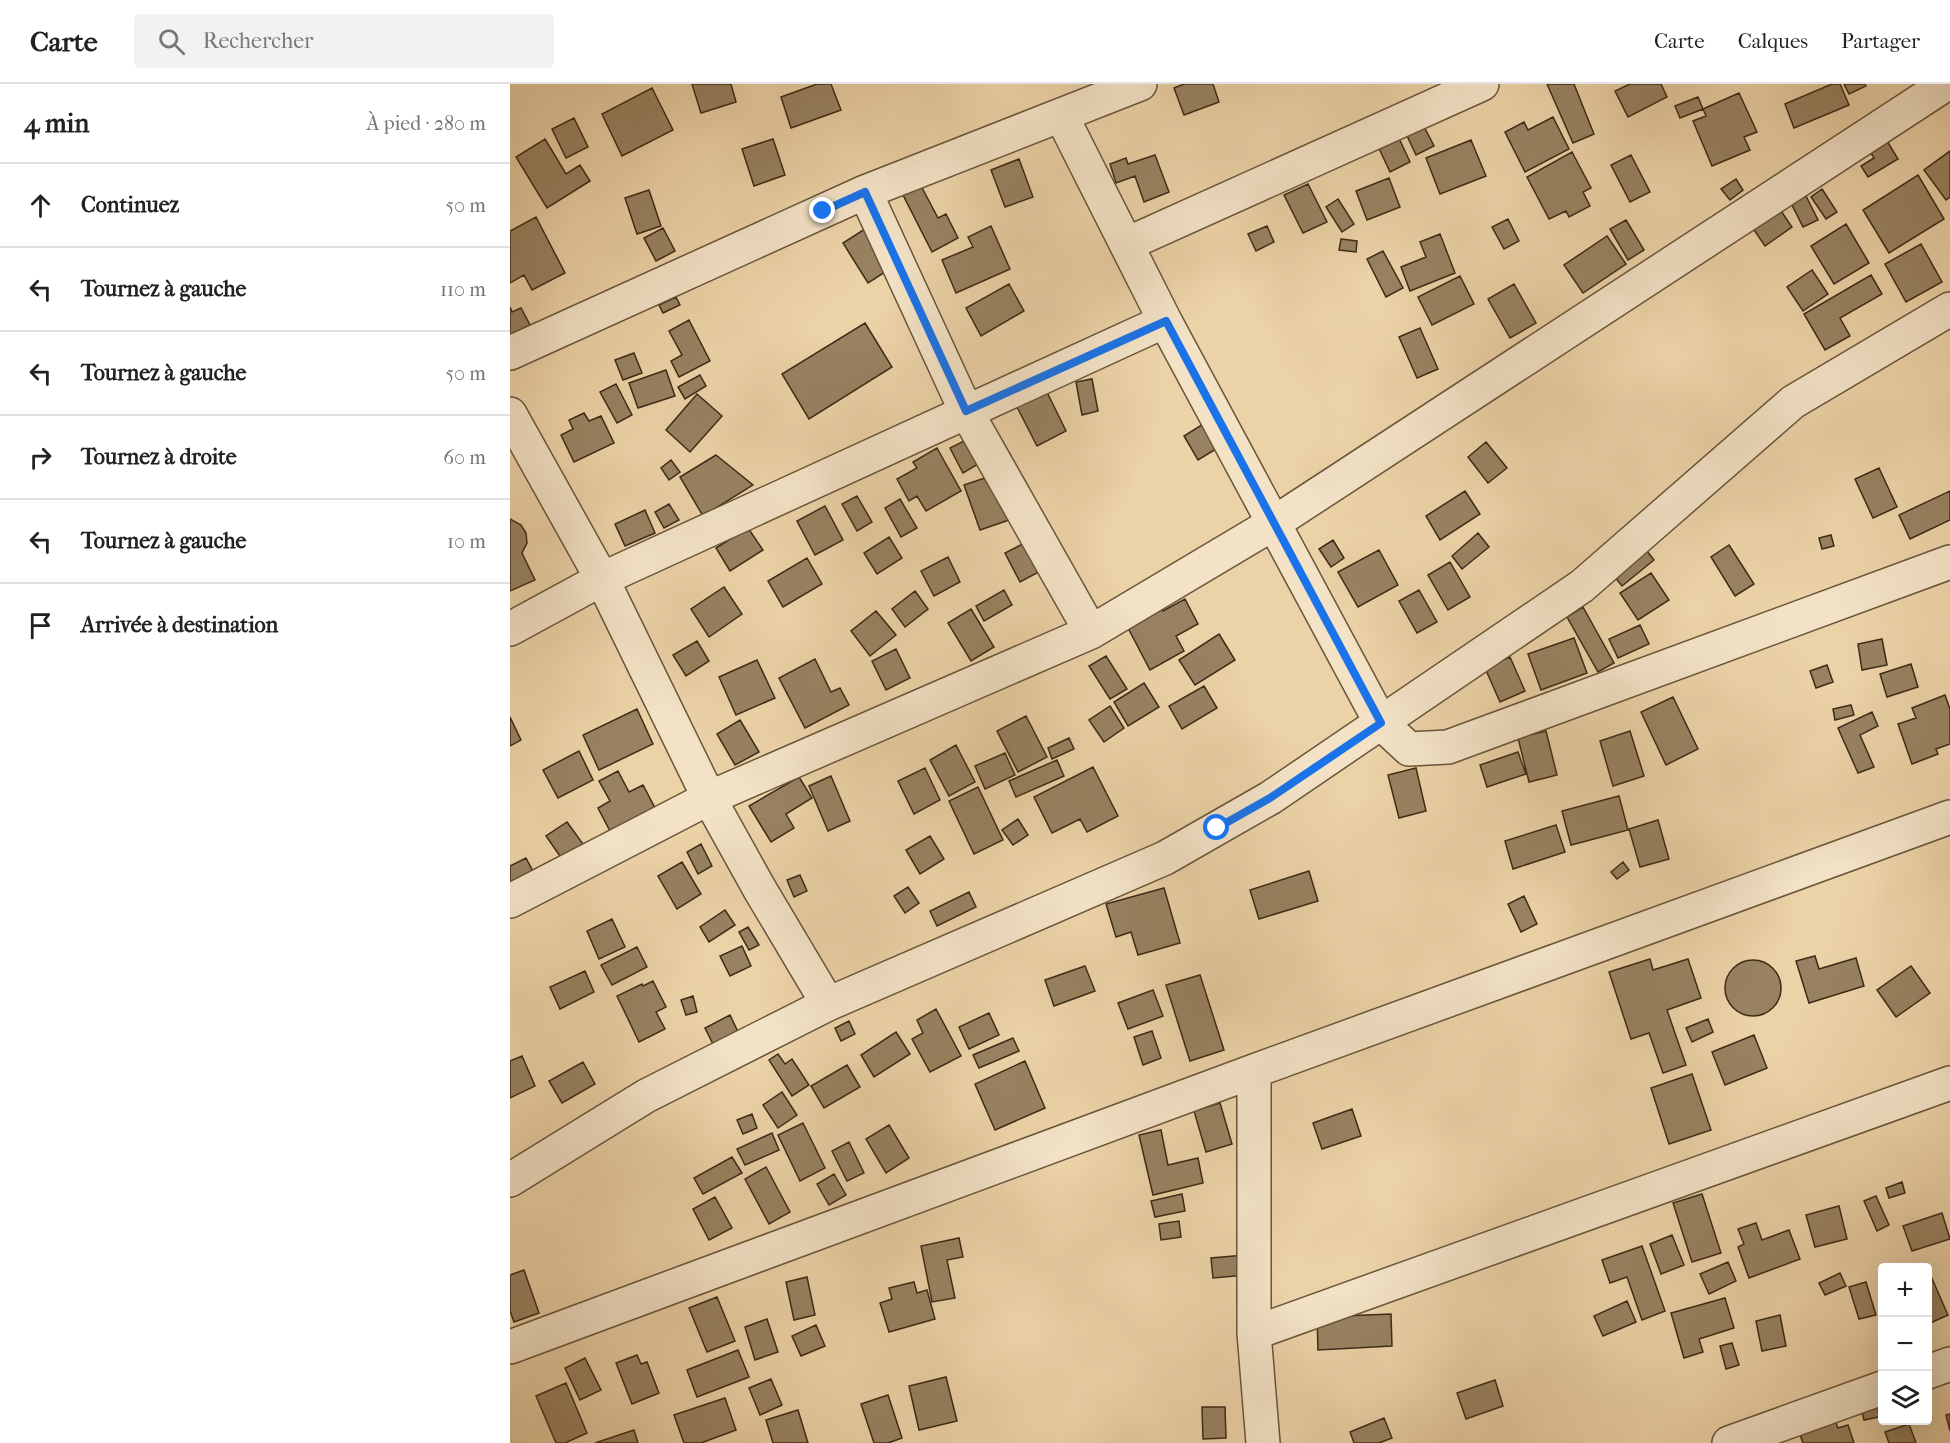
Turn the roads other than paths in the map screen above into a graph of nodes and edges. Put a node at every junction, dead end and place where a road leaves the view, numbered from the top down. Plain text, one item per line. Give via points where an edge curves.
1 (1140, 84) edge
2 (1482, 84) edge
3 (1946, 84) edge
4 (1061, 115) junction
5 (865, 192) junction
6 (1126, 244) junction
7 (1950, 309) edge
8 (1166, 321) junction
9 (510, 353) edge
10 (966, 411) junction
11 (510, 414) edge
12 (1274, 523) junction
13 (1950, 562) edge
14 (603, 579) junction
15 (510, 630) edge
16 (1091, 632) junction
17 (1381, 723) junction
18 (709, 798) junction
19 (1950, 817) edge
20 (510, 901) edge
21 (828, 1004) junction
22 (1254, 1071) junction
23 (1950, 1083) edge
24 (510, 1180) edge
25 (1254, 1333) junction
26 (510, 1347) edge
27 (1950, 1364) edge
28 (1931, 1371) edge
29 (1878, 1389) edge
30 (1263, 1443) edge
31 (1729, 1443) edge

1 - 4 street
2 - 6 street
3 - 12 street
4 - 5 street
4 - 6 street
5 - 9 street
5 - 10 street
6 - 8 street
7 - 17 street via 1793,402 1582,585
8 - 10 street
8 - 12 street
10 - 14 street
10 - 16 street
11 - 14 street
12 - 16 street
12 - 17 street
13 - 17 street via 1448,747 1409,749
14 - 15 street
14 - 18 street
16 - 18 street
17 - 21 street via 1270,798 1165,858
18 - 20 street
18 - 21 street
19 - 22 street
21 - 24 street via 646,1096
22 - 25 street
22 - 26 street
23 - 25 street
25 - 30 street
27 - 28 street
29 - 31 street

